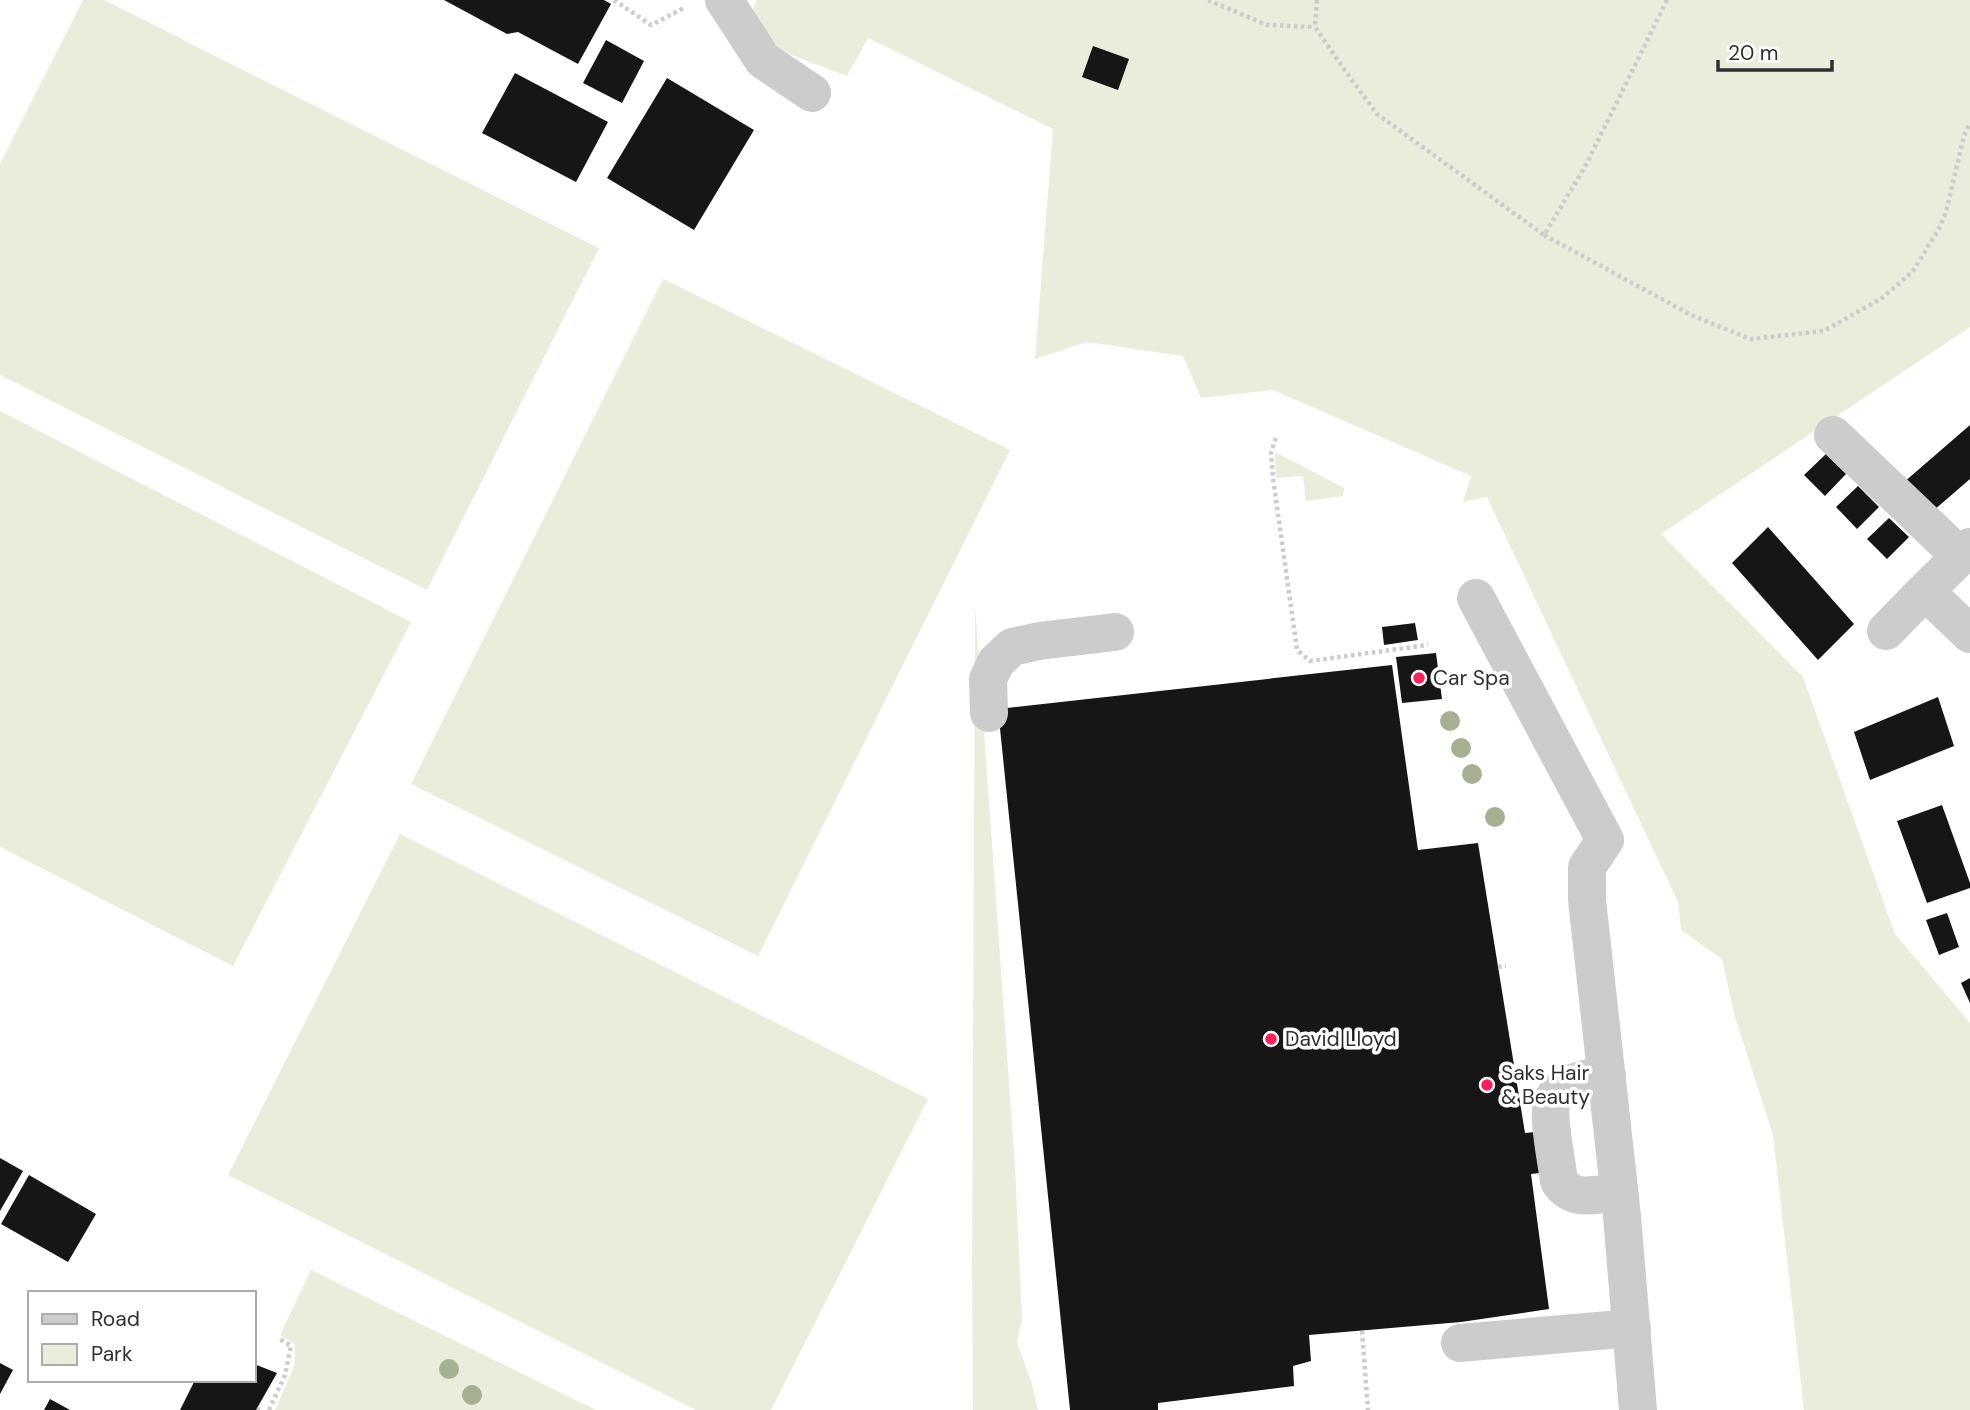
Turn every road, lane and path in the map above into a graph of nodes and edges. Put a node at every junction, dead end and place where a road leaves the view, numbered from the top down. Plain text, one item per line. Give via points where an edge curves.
1 (614, 0) edge
2 (724, 0) edge
3 (1208, 0) edge
4 (1317, 0) edge
5 (1667, 0) edge
6 (687, 6) dead end
7 (1315, 27) junction
8 (812, 93) dead end
9 (1970, 123) edge
10 (1544, 235) junction
11 (1833, 435) dead end
12 (1276, 438) dead end
13 (1965, 552) edge
14 (1925, 591) junction
15 (1476, 598) dead end
16 (1886, 631) dead end
17 (1115, 632) dead end
18 (1970, 634) edge
19 (1428, 645) dead end
20 (989, 713) dead end
21 (1506, 966) dead end
22 (1499, 967) dead end
23 (1606, 1075) junction
24 (1619, 1192) junction
25 (1632, 1328) junction
26 (1362, 1331) dead end
27 (278, 1338) dead end
28 (1460, 1343) dead end
29 (274, 1377) dead end
30 (283, 1381) junction
31 (270, 1410) edge
32 (1368, 1410) edge
33 (1638, 1410) edge

1 - 6 path via 651,24
2 - 8 street via 763,60
3 - 7 path via 1267,25
4 - 7 path
5 - 10 path via 1586,165
7 - 10 path via 1377,114
9 - 10 path via 1946,212 1913,271 1882,298 1824,331 1750,339 1691,314
11 - 13 street
12 - 19 path via 1271,452 1273,478 1297,650 1310,661
13 - 14 street
14 - 16 street
14 - 18 street
15 - 23 street via 1605,840 1587,867 1587,900
17 - 20 street via 1012,647 996,662 988,679
21 - 22 path
23 - 24 street
23 - 24 street via 1585,1077 1568,1086 1553,1097 1549,1111 1559,1181 1565,1190 1578,1196
24 - 25 street
25 - 28 street
25 - 33 street
26 - 32 path
27 - 30 path via 291,1346
29 - 30 path
30 - 31 path

